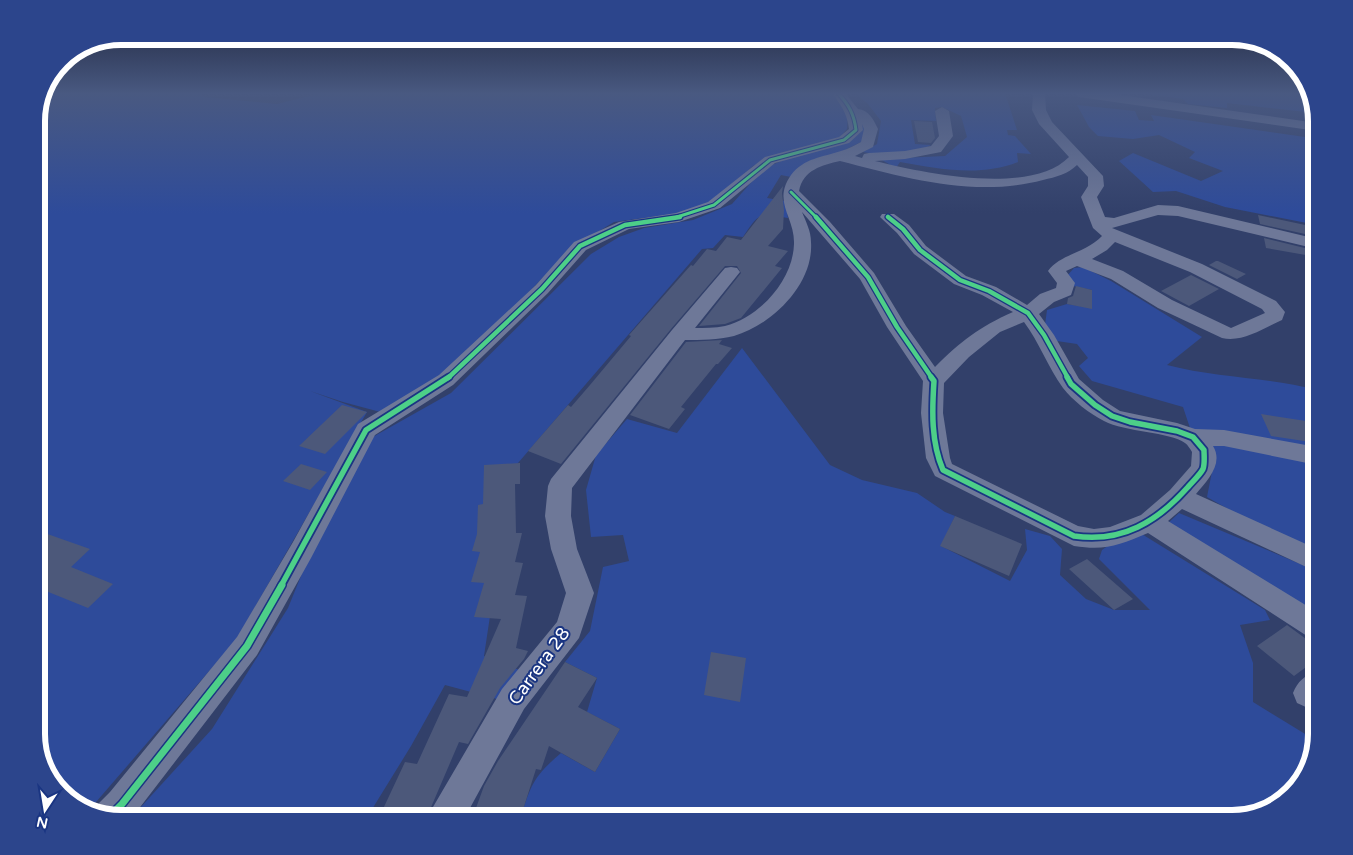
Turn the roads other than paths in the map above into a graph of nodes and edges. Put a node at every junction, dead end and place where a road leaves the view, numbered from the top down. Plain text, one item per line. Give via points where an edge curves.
1 (853, 133) edge
2 (871, 133) edge
3 (946, 133) edge
4 (1054, 133) edge
5 (844, 155) junction
6 (1077, 157) junction
7 (791, 192) junction
8 (888, 217) dead end
9 (1099, 222) junction
10 (1112, 236) junction
11 (1308, 242) edge
12 (1078, 260) junction
13 (731, 272) dead end
14 (1028, 313) junction
15 (679, 334) junction
16 (934, 381) junction
17 (1193, 437) junction
18 (1308, 454) edge
19 (1179, 497) junction
20 (1150, 522) junction
21 (1308, 557) edge
22 (1308, 621) edge
23 (117, 809) edge
24 (450, 810) edge

1 - 23 street via 844,140 770,160 714,205 679,217 625,225 580,246 542,289 446,380 366,430 247,646
2 - 5 street via 868,144
3 - 5 street via 936,149 905,155
4 - 6 street
5 - 6 street via 952,182 1029,181 1065,168
5 - 7 street via 808,166 796,179
6 - 9 street via 1096,176 1096,186 1089,197
7 - 15 street via 803,242 799,265 788,289 765,314 730,330
7 - 16 street via 868,277
8 - 14 street via 920,250 960,280 989,291
9 - 10 street via 1101,228
9 - 11 street via 1115,223 1158,210
10 - 12 street via 1105,246
10 - 12 street via 1196,268 1269,305 1275,316 1229,334 1165,304 1117,275
12 - 14 street via 1061,265 1057,271 1066,283 1064,291 1047,298
13 - 15 street, Carrera 28
14 - 16 street via 994,328 962,352
14 - 17 street via 1071,384 1095,405 1130,422
15 - 24 street, Carrera 28 via 560,486 558,516 564,549 580,593 569,629 513,699
16 - 20 street via 932,413 938,458 943,470 1074,536 1112,537
17 - 18 street via 1224,438
17 - 19 street via 1204,450 1203,469
19 - 20 street
19 - 21 street
20 - 22 street

